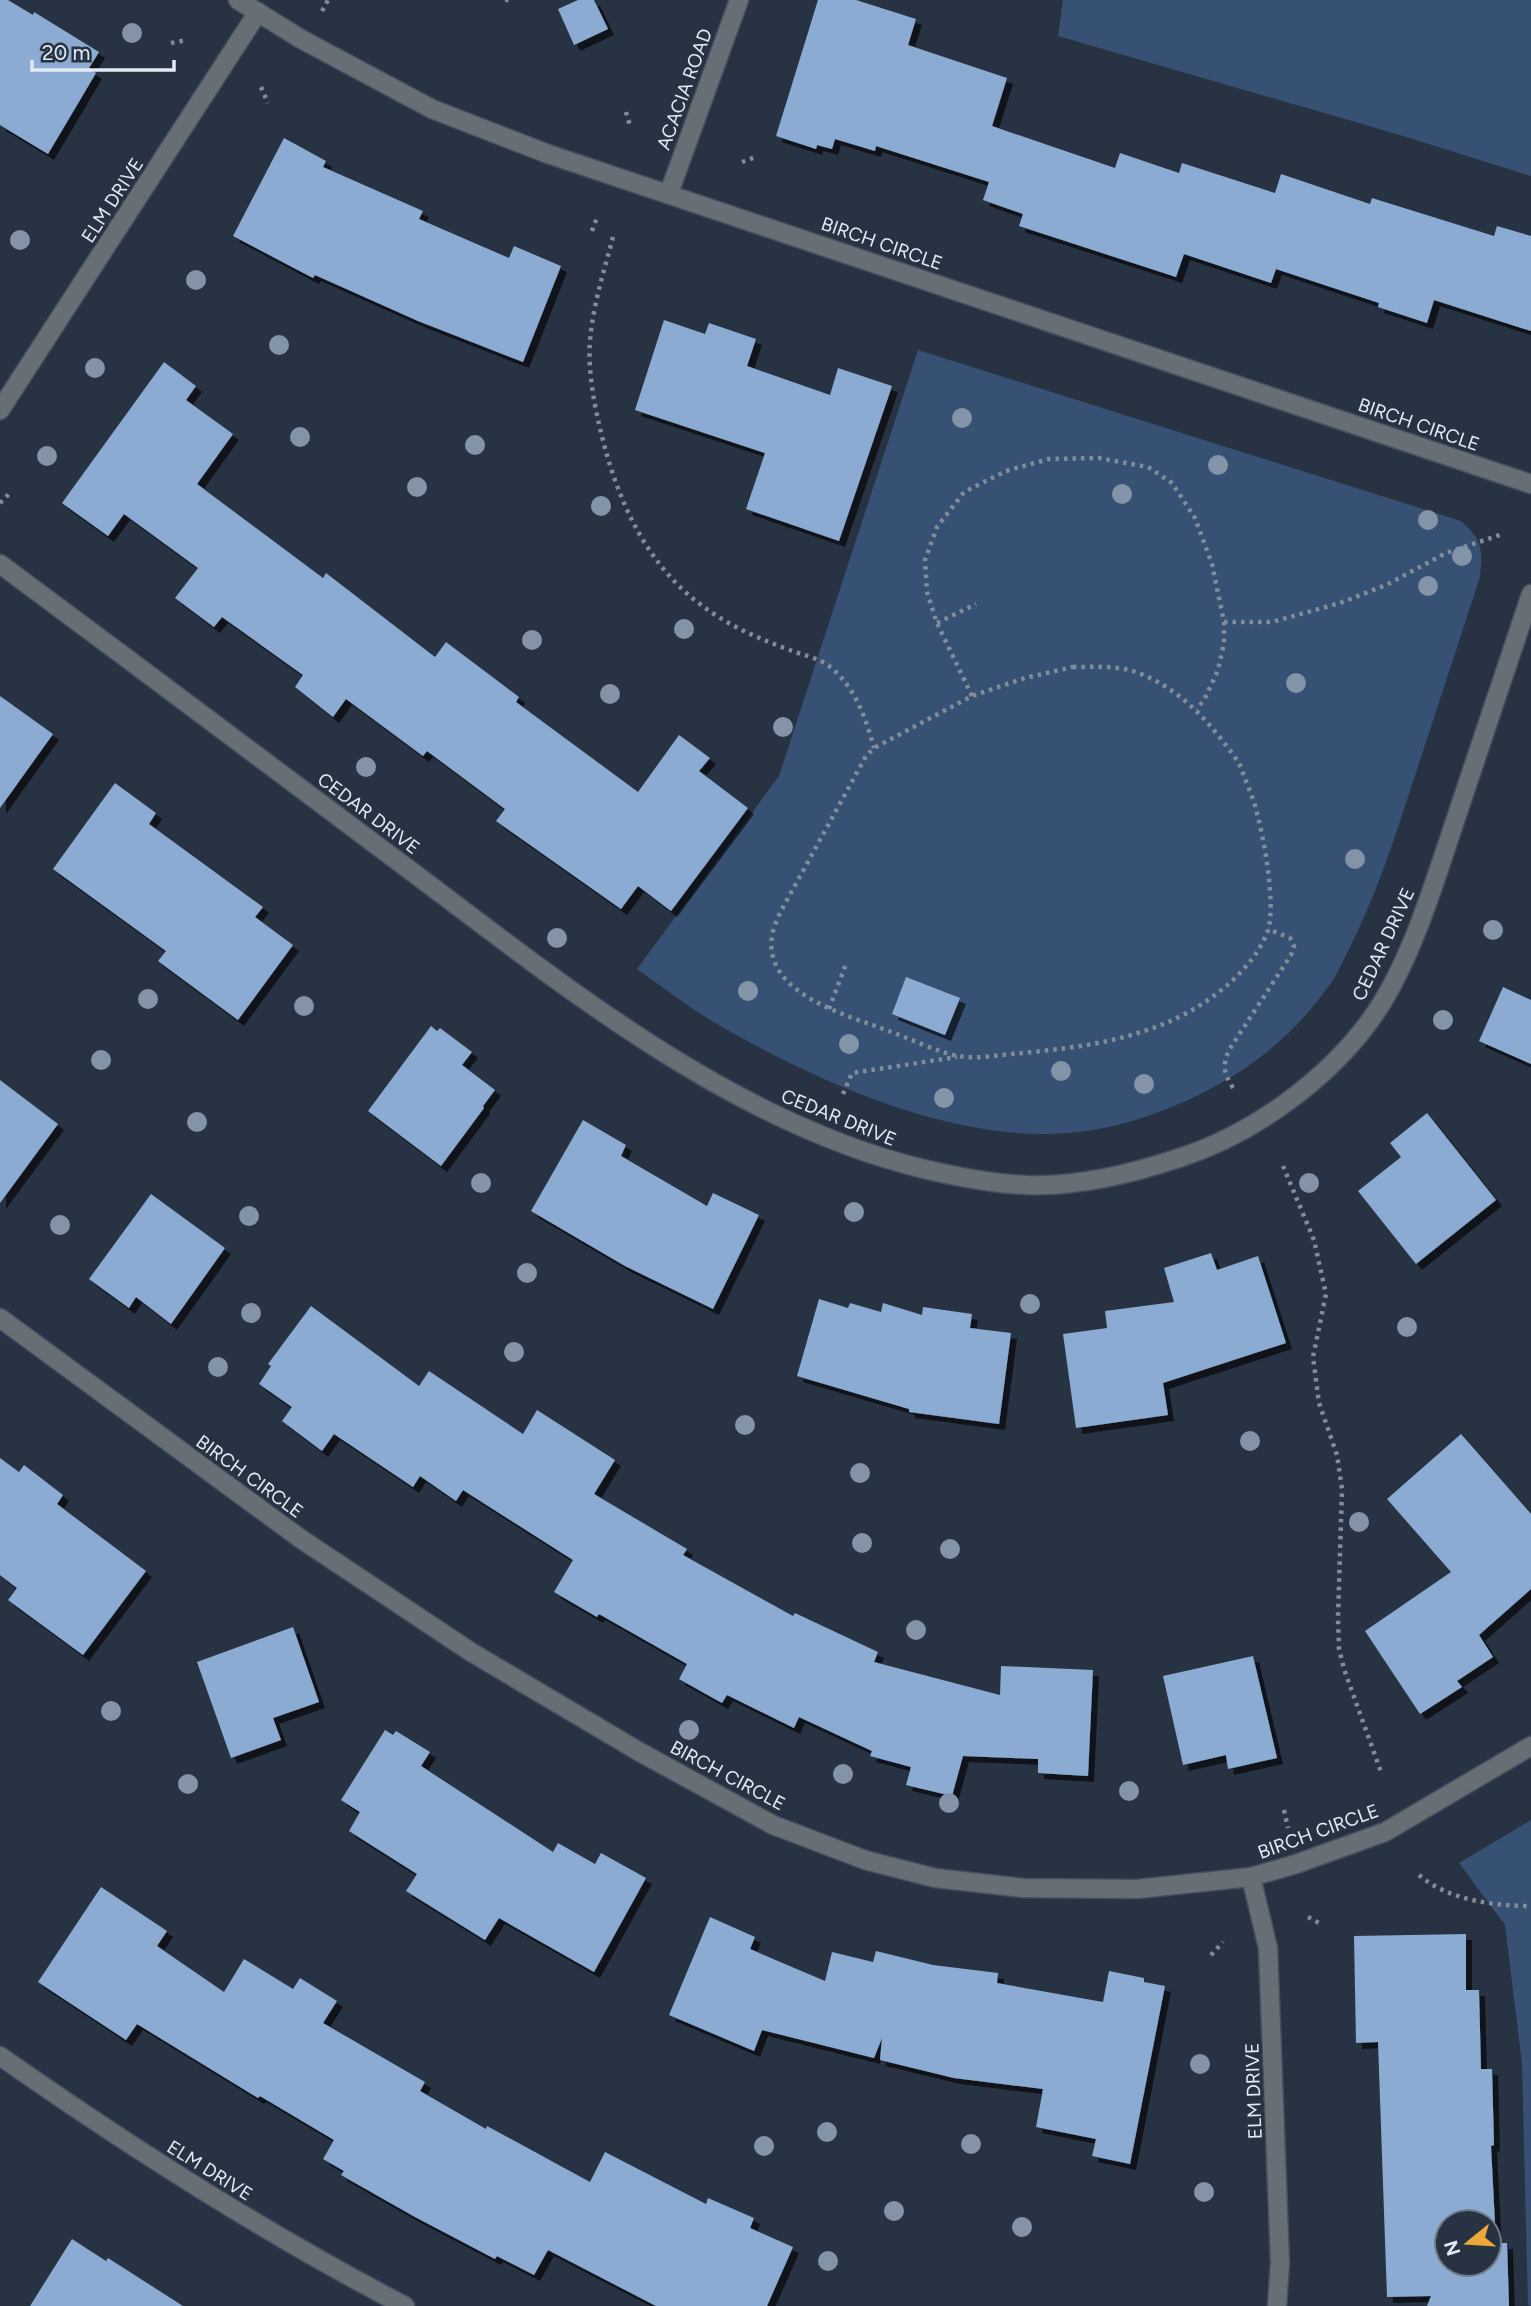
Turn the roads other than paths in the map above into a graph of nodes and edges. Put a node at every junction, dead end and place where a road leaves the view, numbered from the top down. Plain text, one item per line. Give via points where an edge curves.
1 (238, 0) edge
2 (739, 0) edge
3 (258, 12) junction
4 (669, 193) junction
5 (0, 410) edge
6 (1531, 484) edge
7 (0, 564) edge
8 (1531, 594) edge
9 (0, 1318) edge
10 (1531, 1746) edge
11 (1251, 1877) junction
12 (0, 2056) edge
13 (405, 2306) edge
14 (1277, 2306) edge

1 - 3 street, BIRCH CIRCLE
2 - 4 street, ACACIA ROAD
3 - 4 street, BIRCH CIRCLE via 432,109 548,154
3 - 5 street, ELM DRIVE
4 - 6 street, BIRCH CIRCLE
7 - 8 street, CEDAR DRIVE via 653,1046 754,1104 880,1158 967,1179 1028,1185 1138,1172 1200,1152 1256,1124 1344,1053 1378,1010 1406,954 1432,890
9 - 11 street, BIRCH CIRCLE via 301,1539 471,1651 773,1825 865,1860 924,1875 1023,1888 1136,1889
10 - 11 street, BIRCH CIRCLE via 1384,1832
11 - 14 street, ELM DRIVE via 1268,1948 1280,2263
12 - 13 street, ELM DRIVE via 184,2179

